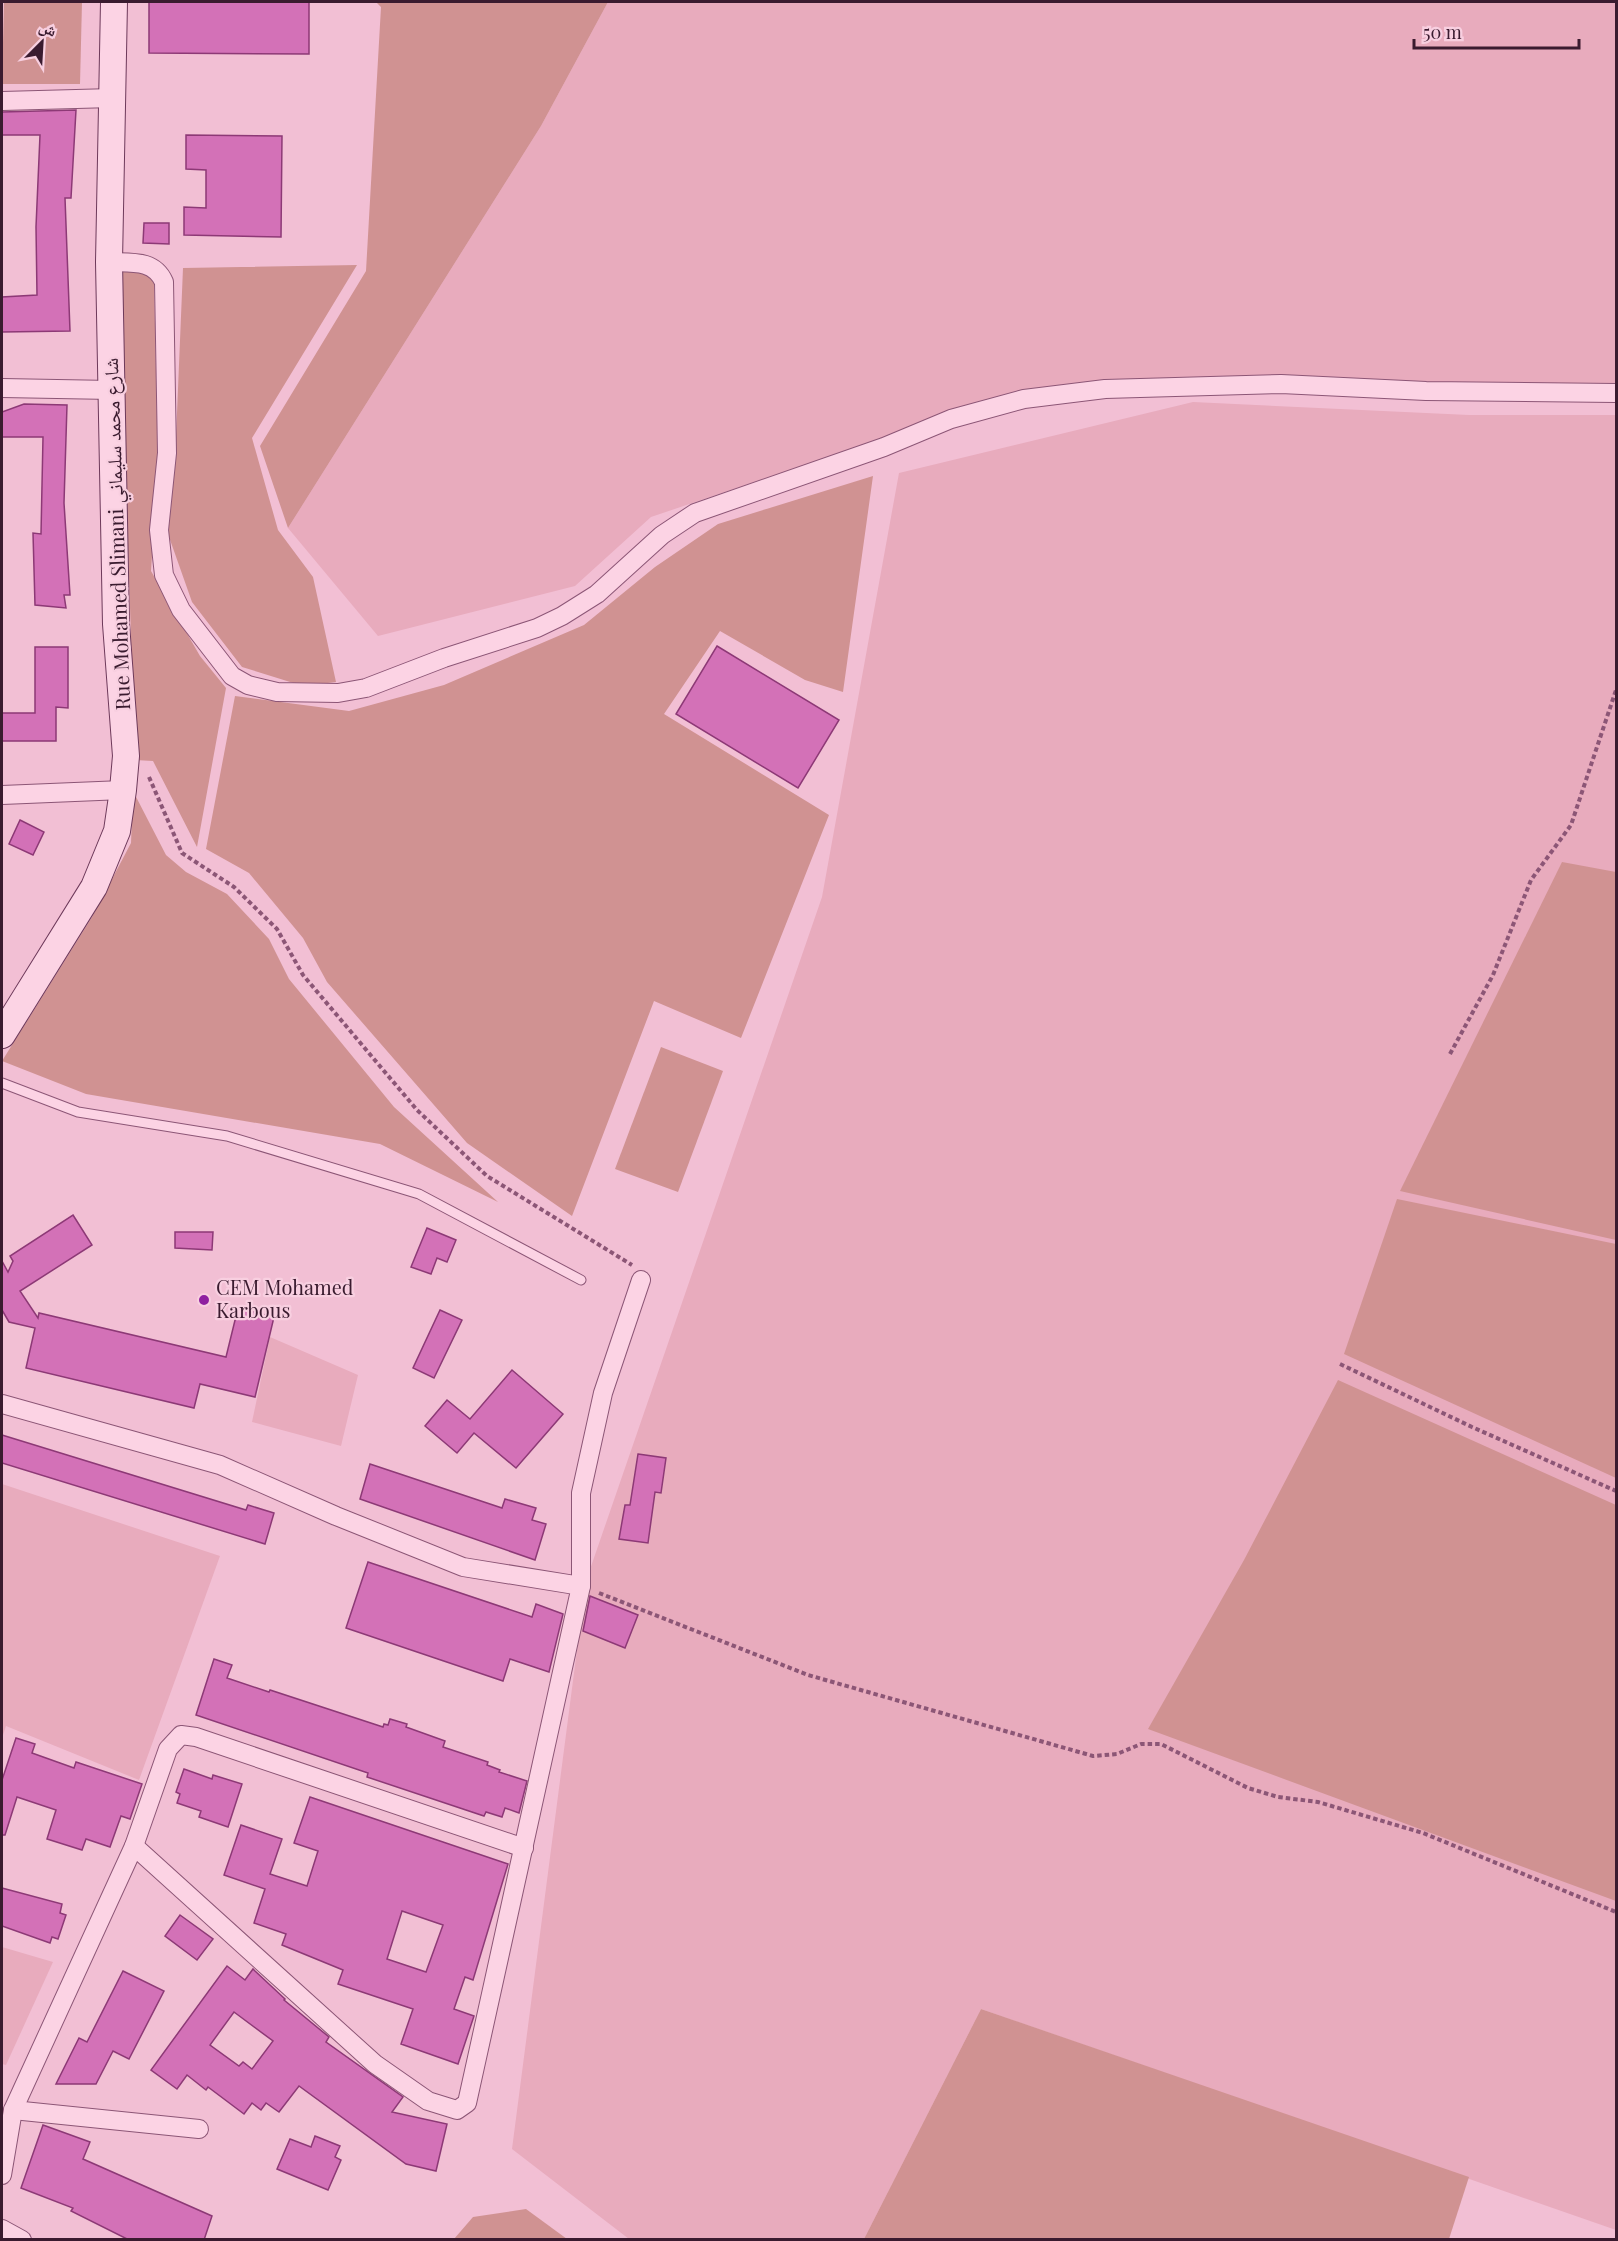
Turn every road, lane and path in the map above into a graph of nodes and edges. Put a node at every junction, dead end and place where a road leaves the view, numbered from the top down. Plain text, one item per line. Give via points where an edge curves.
1 (114, 2) edge
2 (114, 98) junction
3 (2, 101) edge
4 (109, 262) junction
5 (2, 388) edge
6 (112, 390) junction
7 (1617, 393) edge
8 (1617, 690) edge
9 (124, 779) junction
10 (2, 795) edge
11 (2, 1035) edge
12 (1450, 1054) dead end
13 (2, 1083) edge
14 (581, 1280) dead end
15 (641, 1280) joint
16 (1340, 1364) dead end
17 (2, 1404) edge
18 (1617, 1491) edge
19 (581, 1586) junction
20 (134, 1846) junction
21 (524, 1848) junction
22 (1617, 1912) edge
23 (13, 2110) junction
24 (199, 2129) dead end
25 (6, 2132) edge
26 (2, 2175) edge
27 (2, 2229) edge
28 (22, 2240) edge

1 - 2 street, Rue Mohamed Slimani شارع محمد سليماني
2 - 3 street
2 - 4 street, Rue Mohamed Slimani شارع محمد سليماني
4 - 6 street, Rue Mohamed Slimani شارع محمد سليماني
4 - 7 street via 146,264 157,270 164,282 167,453 159,530 164,575 181,609 232,676 248,685 277,692 338,693 366,688 537,628 597,594 662,535 695,513 951,419 1024,399 1105,389 1281,384
5 - 6 street
6 - 9 street, Rue Mohamed Slimani شارع محمد سليماني via 116,624
8 - 12 path via 1571,825 1531,880 1493,975
9 - 10 street
9 - 11 street, Rue Mohamed Slimani شارع محمد سليماني via 117,831 94,887
9 - 15 path via 146,771 182,853 234,887 277,929 303,975 417,1110 488,1176 632,1264
13 - 14 lane via 78,1112 227,1136 419,1194
15 - 19 street via 603,1393 581,1493
16 - 18 path via 1472,1428
17 - 19 street via 220,1465 463,1567
19 - 21 street
19 - 22 path via 808,1675 1093,1756 1117,1754 1141,1744 1161,1744 1263,1793 1318,1802 1423,1833
20 - 21 street via 168,1749 181,1735
20 - 21 street via 375,2064 428,2102 456,2110 467,2103
20 - 23 street
23 - 24 street
23 - 25 street
25 - 26 street
27 - 28 street

